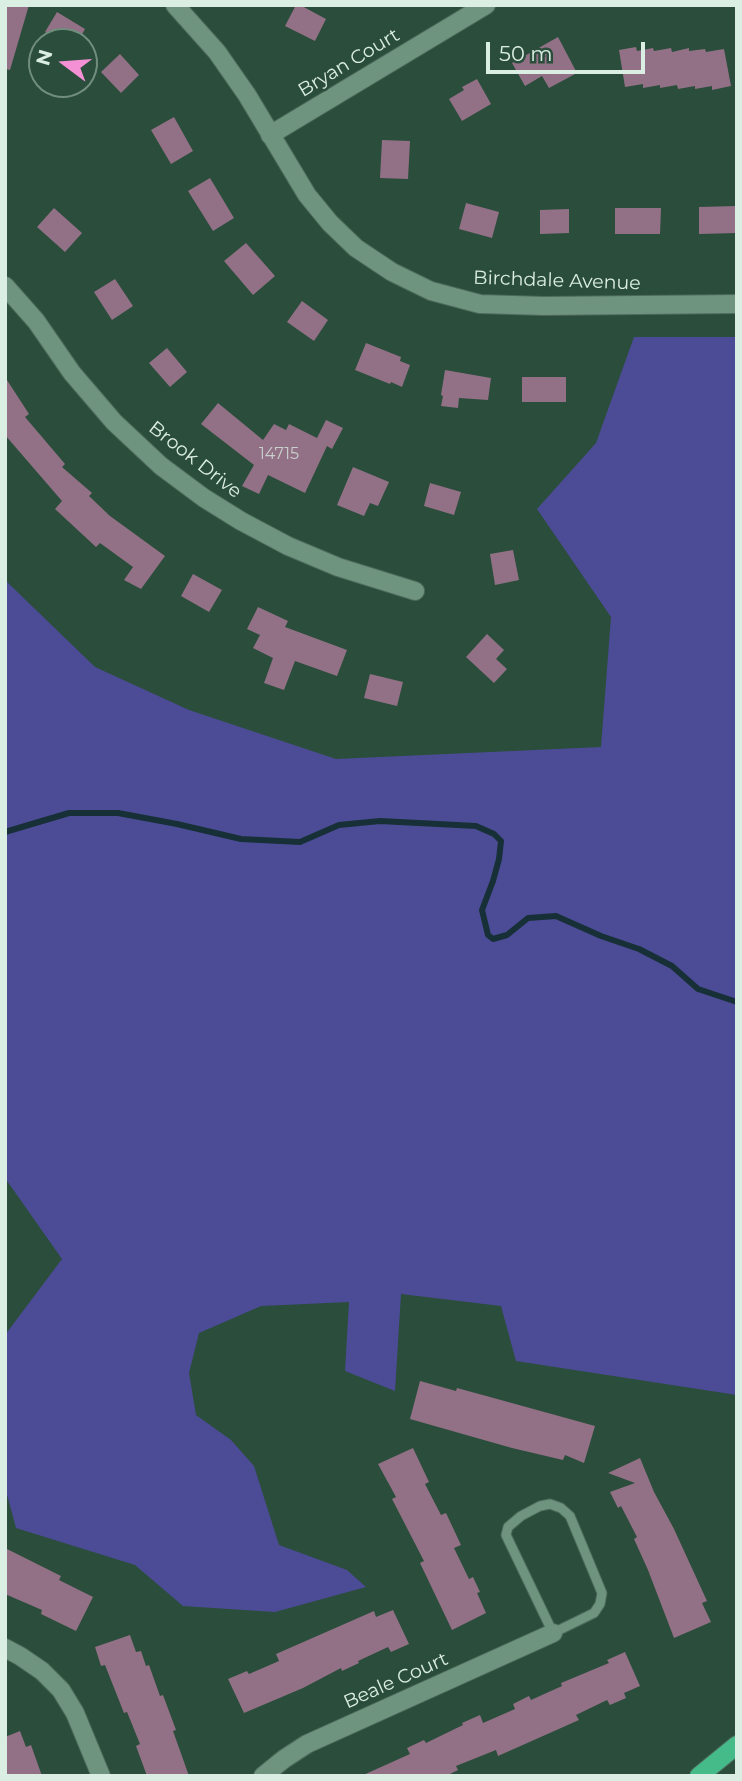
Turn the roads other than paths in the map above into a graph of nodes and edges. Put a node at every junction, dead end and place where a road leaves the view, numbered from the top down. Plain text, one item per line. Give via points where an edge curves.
1 (176, 5) edge
2 (486, 5) edge
3 (270, 135) junction
4 (5, 286) edge
5 (737, 304) edge
6 (415, 591) dead end
7 (553, 1633) junction
8 (5, 1648) edge
9 (737, 1745) edge
10 (101, 1776) edge
11 (263, 1776) edge
12 (699, 1776) edge

1 - 3 street, Birchdale Avenue via 217,52
2 - 3 street, Bryan Court
3 - 5 street, Birchdale Avenue via 330,223 392,272 431,290 480,304
4 - 6 street, Brook Drive via 114,422 194,490 288,546
7 - 7 lane via 594,1613 602,1593 570,1516 550,1504 521,1516 506,1535
7 - 11 street, Beale Court via 307,1744
8 - 10 street via 42,1671 61,1690
9 - 12 main road

